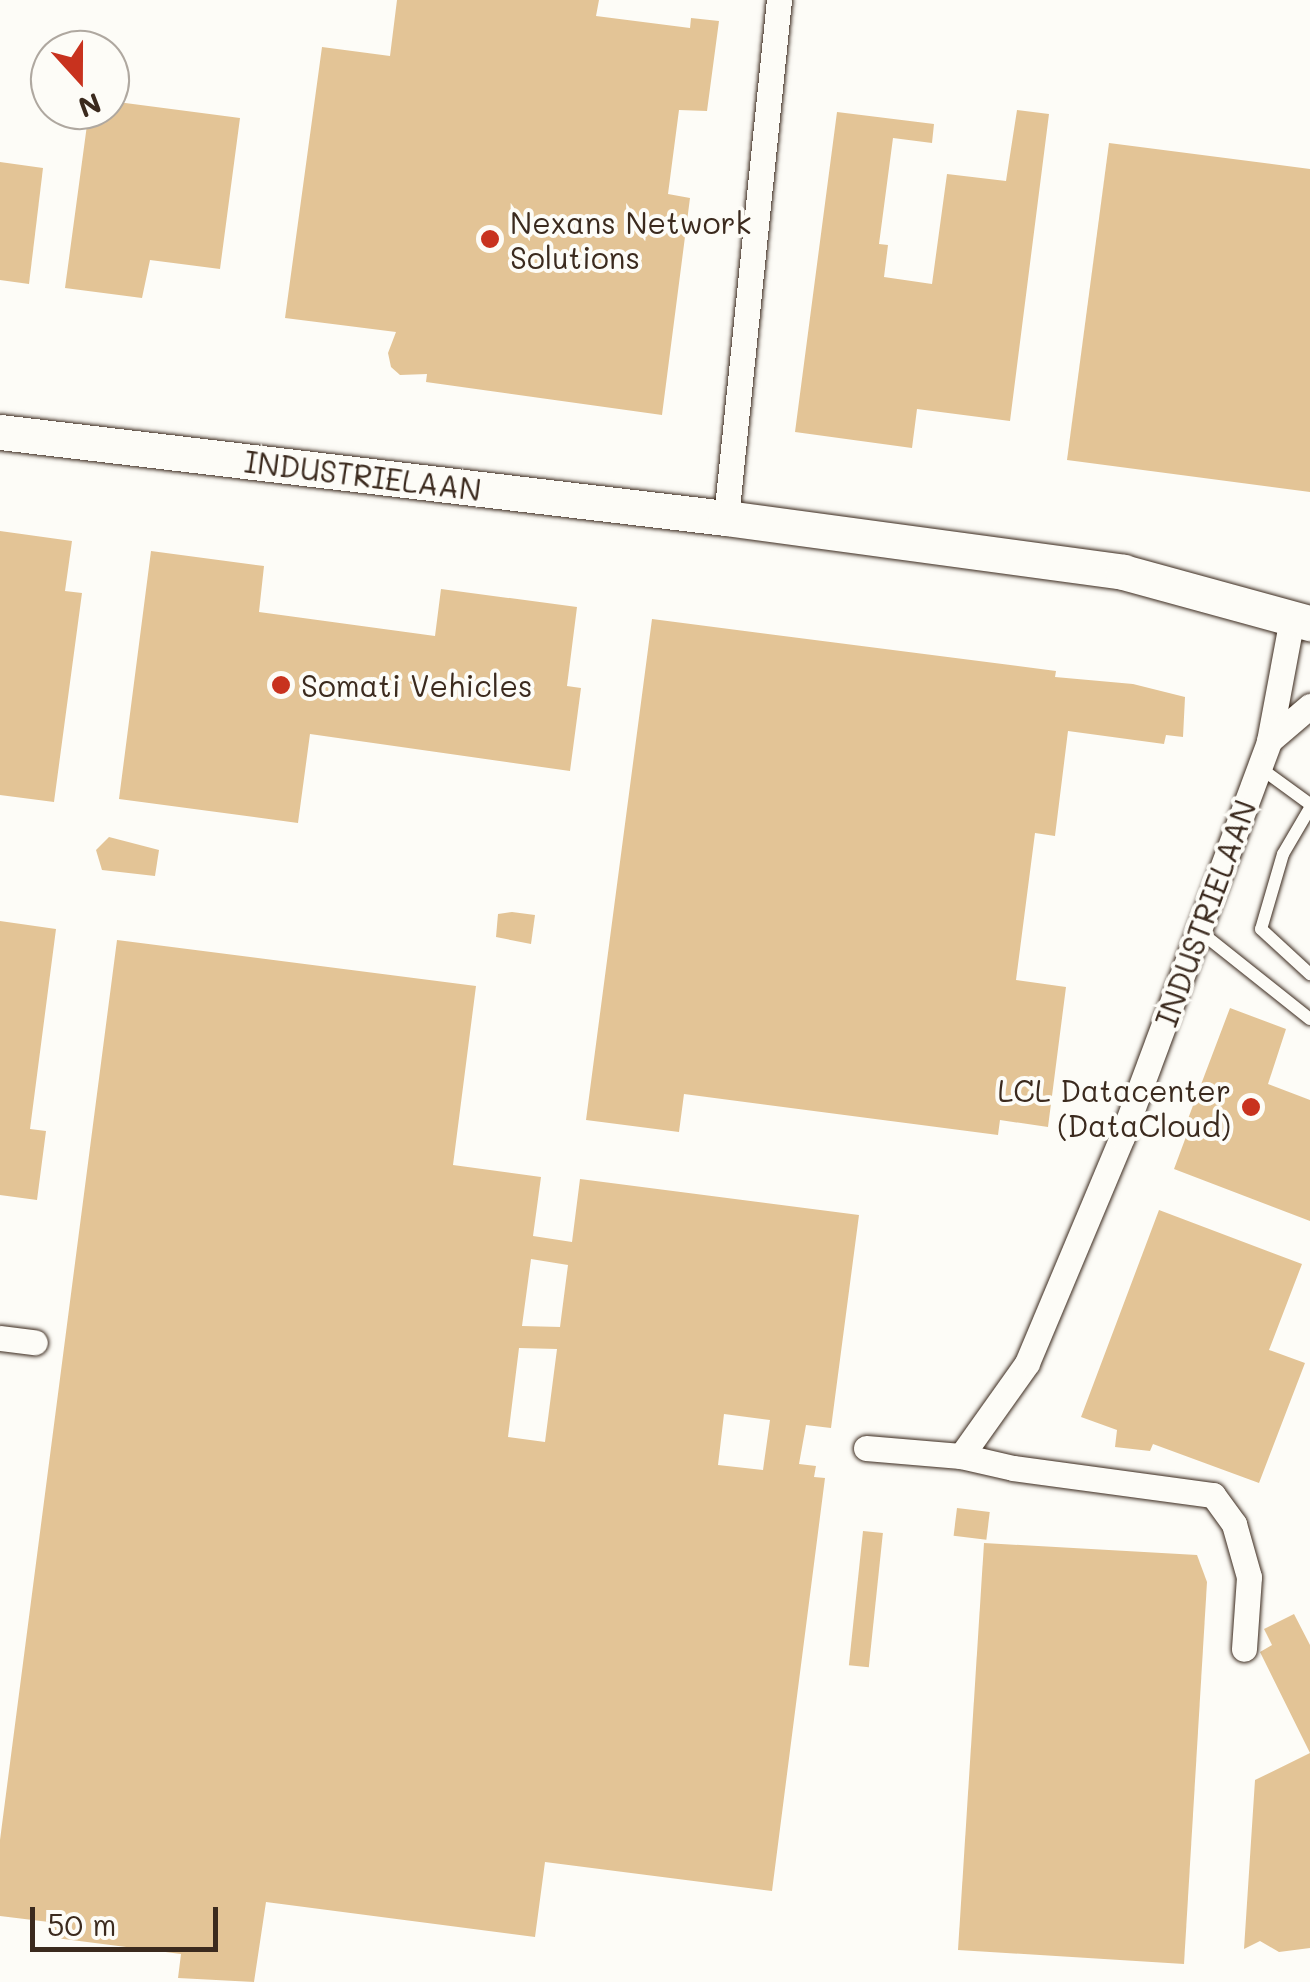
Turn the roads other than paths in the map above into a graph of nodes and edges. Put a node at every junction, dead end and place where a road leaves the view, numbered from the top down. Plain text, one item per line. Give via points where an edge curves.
1 (779, 0) edge
2 (0, 432) edge
3 (726, 518) junction
4 (1301, 621) edge
5 (1310, 706) edge
6 (1269, 741) junction
7 (1258, 767) junction
8 (1310, 806) edge
9 (1198, 930) junction
10 (1310, 974) edge
11 (1310, 1019) edge
12 (0, 1338) edge
13 (36, 1342) dead end
14 (866, 1448) dead end
15 (961, 1456) junction
16 (1244, 1649) dead end

1 - 3 street
2 - 3 street, INDUSTRIELAAN
3 - 4 street, INDUSTRIELAAN via 1123,572
4 - 6 street
5 - 6 street, INDUSTRIELAAN
6 - 7 street, INDUSTRIELAAN
7 - 8 lane
7 - 9 street, INDUSTRIELAAN
8 - 10 lane via 1283,854 1261,930
9 - 11 lane
9 - 15 street, INDUSTRIELAAN via 1122,1137 1027,1363
12 - 13 street
14 - 15 street
15 - 16 street via 1213,1496 1234,1524 1249,1577

